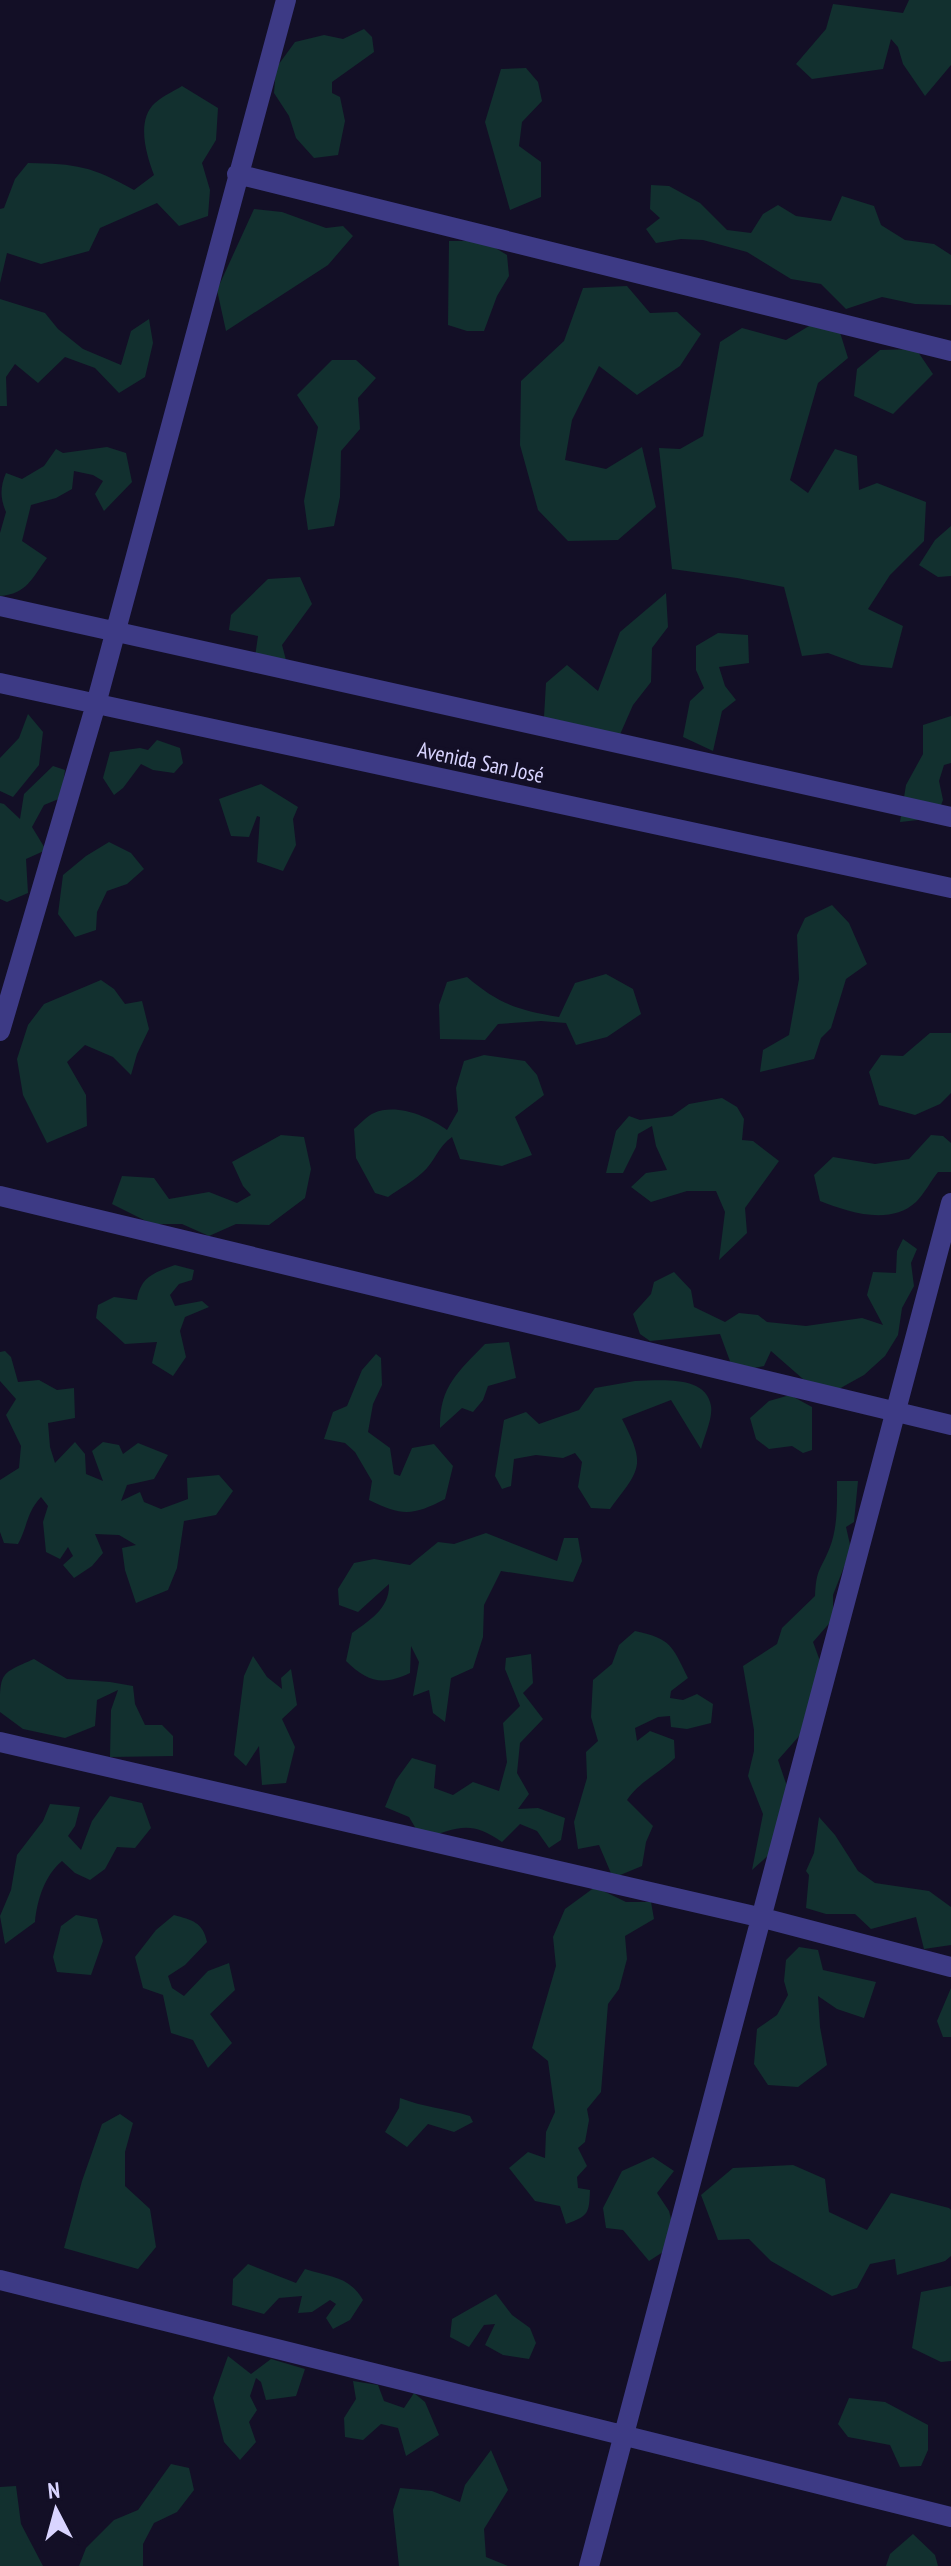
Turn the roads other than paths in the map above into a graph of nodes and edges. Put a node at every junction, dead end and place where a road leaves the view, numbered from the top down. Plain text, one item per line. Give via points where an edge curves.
1 (286, 0) edge
2 (237, 174) junction
3 (951, 351) edge
4 (0, 606) edge
5 (115, 630) junction
6 (0, 683) edge
7 (96, 704) junction
8 (951, 817) edge
9 (951, 888) edge
10 (0, 1031) edge
11 (0, 1196) edge
12 (951, 1203) edge
13 (897, 1411) junction
14 (951, 1425) edge
15 (0, 1742) edge
16 (763, 1918) junction
17 (951, 1967) edge
18 (0, 2280) edge
19 (626, 2435) junction
20 (951, 2517) edge
21 (589, 2566) edge

1 - 2 street
2 - 3 street
2 - 5 street
4 - 5 street
5 - 7 street
5 - 8 street
6 - 7 street, Avenida San José
7 - 9 street, Avenida San José
7 - 10 street
11 - 13 street
12 - 13 street
13 - 14 street
13 - 16 street
15 - 16 street
16 - 17 street
16 - 19 street
18 - 19 street
19 - 20 street
19 - 21 street

